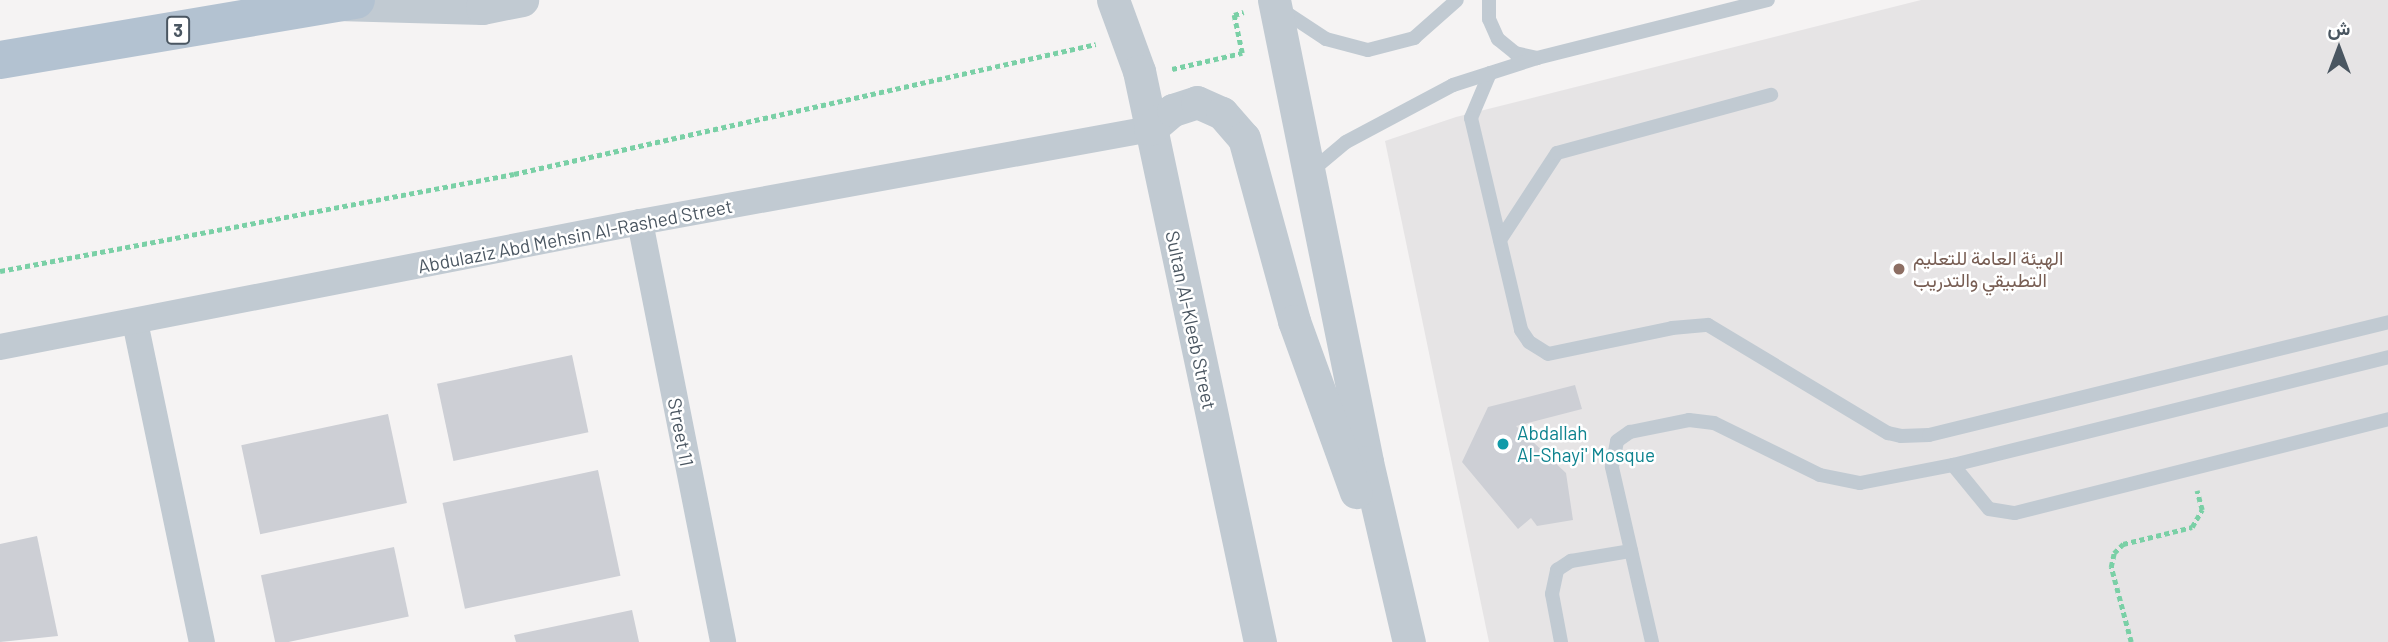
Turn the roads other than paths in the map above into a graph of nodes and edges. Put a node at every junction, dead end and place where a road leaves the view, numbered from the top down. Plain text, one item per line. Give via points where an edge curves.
1 (522, 0) edge
2 (1113, 0) edge
3 (1457, 0) edge
4 (1489, 0) edge
5 (1768, 0) edge
6 (347, 2) edge
7 (1274, 2) edge
8 (1536, 58) junction
9 (0, 60) edge
10 (1490, 73) junction
11 (1771, 95) dead end
12 (1150, 130) junction
13 (1308, 174) junction
14 (639, 222) junction
15 (1500, 240) junction
16 (135, 322) junction
17 (2388, 322) edge
18 (0, 347) edge
19 (2388, 357) edge
20 (2388, 419) edge
21 (1953, 465) junction
22 (1631, 551) junction
23 (1559, 640) edge
24 (1409, 641) edge
25 (202, 642) edge
26 (723, 642) edge
27 (1260, 642) edge
28 (1652, 642) edge

1 - 6 street via 482,8
2 - 12 street, Sultan Al-Kleeb Street via 1130,37
3 - 7 lane via 1414,38 1368,50 1326,39
4 - 8 lane via 1489,19 1498,39 1516,53
5 - 8 lane
6 - 9 main road, 3
7 - 13 street
8 - 10 lane
10 - 13 lane via 1453,85 1346,142
10 - 15 lane via 1471,118
11 - 15 lane via 1557,153
12 - 14 street, Abdulaziz Abd Mehsin Al-Rashed Street
12 - 24 street via 1173,110 1197,102 1222,113 1244,138 1294,321
12 - 27 street, Sultan Al-Kleeb Street
13 - 24 street
14 - 16 street, Abdulaziz Abd Mehsin Al-Rashed Street
14 - 26 street, Street 11
15 - 17 lane via 1521,330 1529,342 1548,354 1708,325 1888,433 1901,436 1929,435
16 - 18 street, Abdulaziz Abd Mehsin Al-Rashed Street
16 - 25 street
19 - 21 lane
20 - 21 lane via 2001,514 1976,496
21 - 22 lane via 1849,482 1820,475 1714,423 1689,420 1630,432 1617,440 1612,456
22 - 23 lane via 1571,561 1557,570 1552,594
22 - 28 lane

